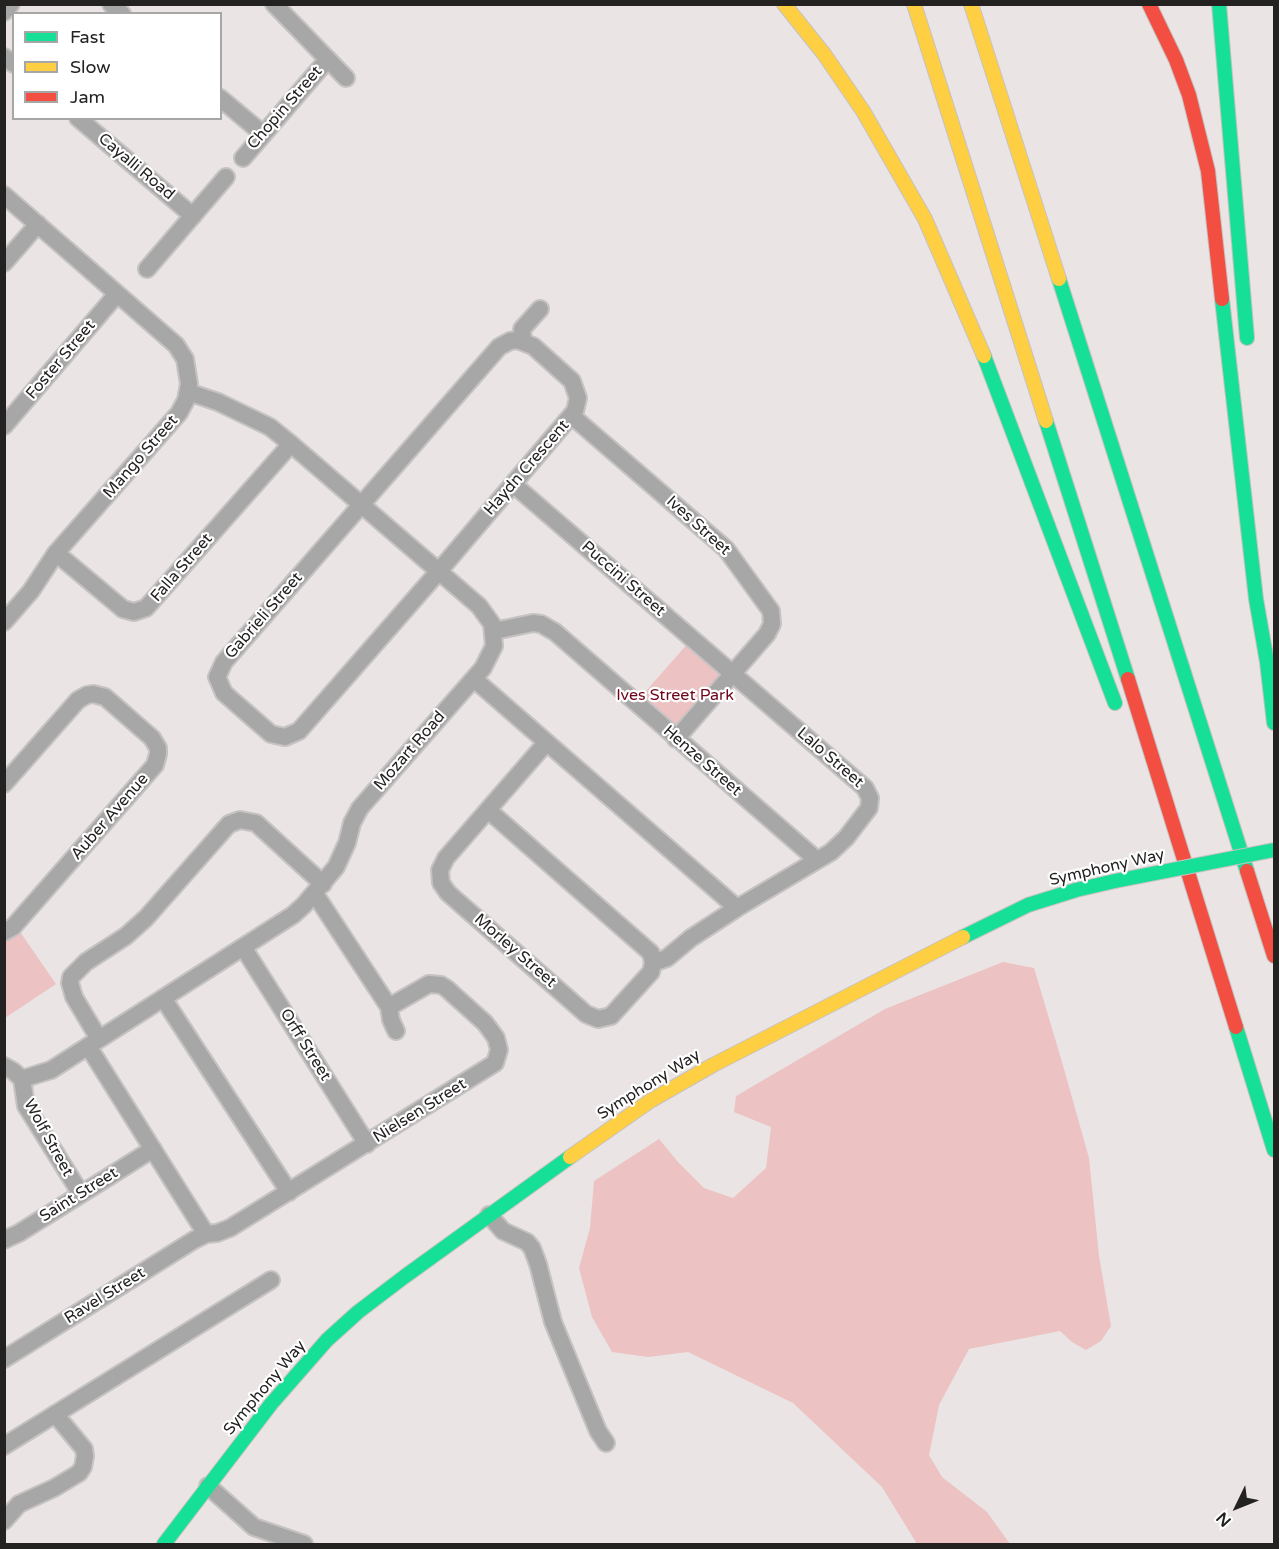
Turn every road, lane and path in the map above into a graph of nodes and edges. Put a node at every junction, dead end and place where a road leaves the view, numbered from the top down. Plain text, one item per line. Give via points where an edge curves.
1 (11, 4) edge
2 (274, 4) edge
3 (784, 4) edge
4 (914, 4) edge
5 (971, 4) edge
6 (1149, 4) edge
7 (1219, 4) edge
8 (4, 12) edge
9 (328, 59) junction
10 (346, 78) dead end
11 (222, 100) edge
12 (80, 120) edge
13 (263, 134) junction
14 (243, 158) dead end
15 (226, 177) dead end
16 (4, 195) edge
17 (193, 216) junction
18 (38, 225) junction
19 (4, 263) edge
20 (147, 269) dead end
21 (117, 294) junction
22 (540, 309) dead end
23 (523, 341) junction
24 (1248, 351) dead end
25 (188, 392) junction
26 (572, 416) junction
27 (4, 426) edge
28 (291, 444) junction
29 (513, 484) junction
30 (361, 504) junction
31 (1262, 530) dead end
32 (56, 553) junction
33 (439, 571) junction
34 (4, 622) edge
35 (494, 631) junction
36 (1268, 662) junction
37 (733, 674) junction
38 (474, 679) junction
39 (1122, 721) dead end
40 (1275, 723) edge
41 (676, 739) junction
42 (546, 743) junction
43 (4, 784) edge
44 (1147, 787) dead end
45 (488, 810) junction
46 (1275, 850) edge
47 (817, 860) junction
48 (319, 889) junction
49 (737, 908) junction
50 (4, 932) edge
51 (692, 938) joint
52 (243, 947) junction
53 (1275, 956) edge
54 (653, 963) junction
55 (163, 998) junction
56 (389, 1007) junction
57 (396, 1031) dead end
58 (94, 1042) junction
59 (1247, 1065) junction
60 (4, 1066) edge
61 (22, 1079) junction
62 (367, 1144) junction
63 (153, 1149) junction
64 (1275, 1150) edge
65 (289, 1192) junction
66 (81, 1194) junction
67 (489, 1215) junction
68 (206, 1234) junction
69 (4, 1240) edge
70 (271, 1280) dead end
71 (4, 1359) edge
72 (55, 1414) junction
73 (606, 1443) dead end
74 (4, 1446) edge
75 (208, 1486) junction
76 (4, 1521) edge
77 (164, 1545) edge
78 (304, 1545) edge

1 - 8 street
2 - 9 street, Chopin Street
3 - 39 main road via 863,111 925,219 976,335
4 - 59 main road
5 - 53 main road
6 - 36 main road via 1189,95 1208,171 1255,587
7 - 24 main road
9 - 10 street, Chopin Street
9 - 13 street, Chopin Street
11 - 13 street
12 - 17 street, Cayalli Road
13 - 14 street, Chopin Street
15 - 17 street
16 - 18 street
17 - 20 street
18 - 19 street
18 - 21 street
21 - 25 street via 181,352 189,376
21 - 27 street, Foster Street
22 - 23 street via 522,329
23 - 26 street, Haydn Crescent via 572,381 578,398
23 - 30 street via 510,341 499,347
25 - 28 street via 260,422
25 - 32 street, Mango Street via 179,413
26 - 29 street, Haydn Crescent
26 - 37 street, Ives Street via 726,549 768,605 770,629
28 - 30 street
28 - 32 street, Falla Street via 146,608 134,612 123,609
29 - 33 street, Haydn Crescent
29 - 37 street, Puccini Street
30 - 33 street
30 - 33 street, Gabrieli Street via 220,669 219,686 224,693 271,734 285,737 299,731
31 - 36 main road via 1269,604
32 - 34 street, Mango Street
33 - 35 street via 484,611
35 - 38 street, Mozart Road via 492,654
35 - 41 street, Henze Street via 541,624 555,632
36 - 40 main road
37 - 41 street, Ives Street
37 - 47 street, Lalo Street via 868,793 867,813 846,838
38 - 42 street
38 - 48 street, Mozart Road via 360,808 340,861
41 - 47 street, Henze Street
42 - 45 street, Morley Street
42 - 49 street
43 - 50 street, Auber Avenue via 78,700 87,695 105,697 152,738 158,748 155,765 13,927
44 - 59 main road
45 - 54 street via 647,950
45 - 54 street, Morley Street via 444,862 440,879 448,893 594,1018 607,1018 615,1013 648,976
46 - 67 main road, Symphony Way, bridge via 1115,881 1028,906 713,1065 650,1101
47 - 49 street, Lalo Street
48 - 52 street, Mozart Road via 293,915
48 - 56 street
48 - 58 street via 256,823 240,820 229,824 146,918 70,977 74,997
49 - 51 street, Lalo Street
51 - 54 street, Morley Street via 667,958
52 - 55 street, Mozart Road
52 - 62 street, Orff Street
55 - 58 street, Mozart Road
55 - 65 street
56 - 57 street
56 - 62 street, Nielsen Street via 424,986 441,985 485,1023 499,1050 492,1066
58 - 61 street, Mozart Road via 51,1070
58 - 63 street
59 - 64 main road
60 - 61 street
61 - 66 street, Wolf Street via 26,1106
62 - 65 street, Nielsen Street
63 - 66 street, Saint Street
63 - 68 street
65 - 68 street, Ravel Street via 230,1228
66 - 69 street, Saint Street
67 - 73 street via 503,1231 532,1248 557,1332
67 - 75 main road, Symphony Way via 358,1312 327,1340
68 - 71 street, Ravel Street
70 - 72 street
72 - 74 street
72 - 76 street via 84,1449 83,1467 54,1488 19,1504
75 - 77 main road, Symphony Way
75 - 78 street via 254,1527

